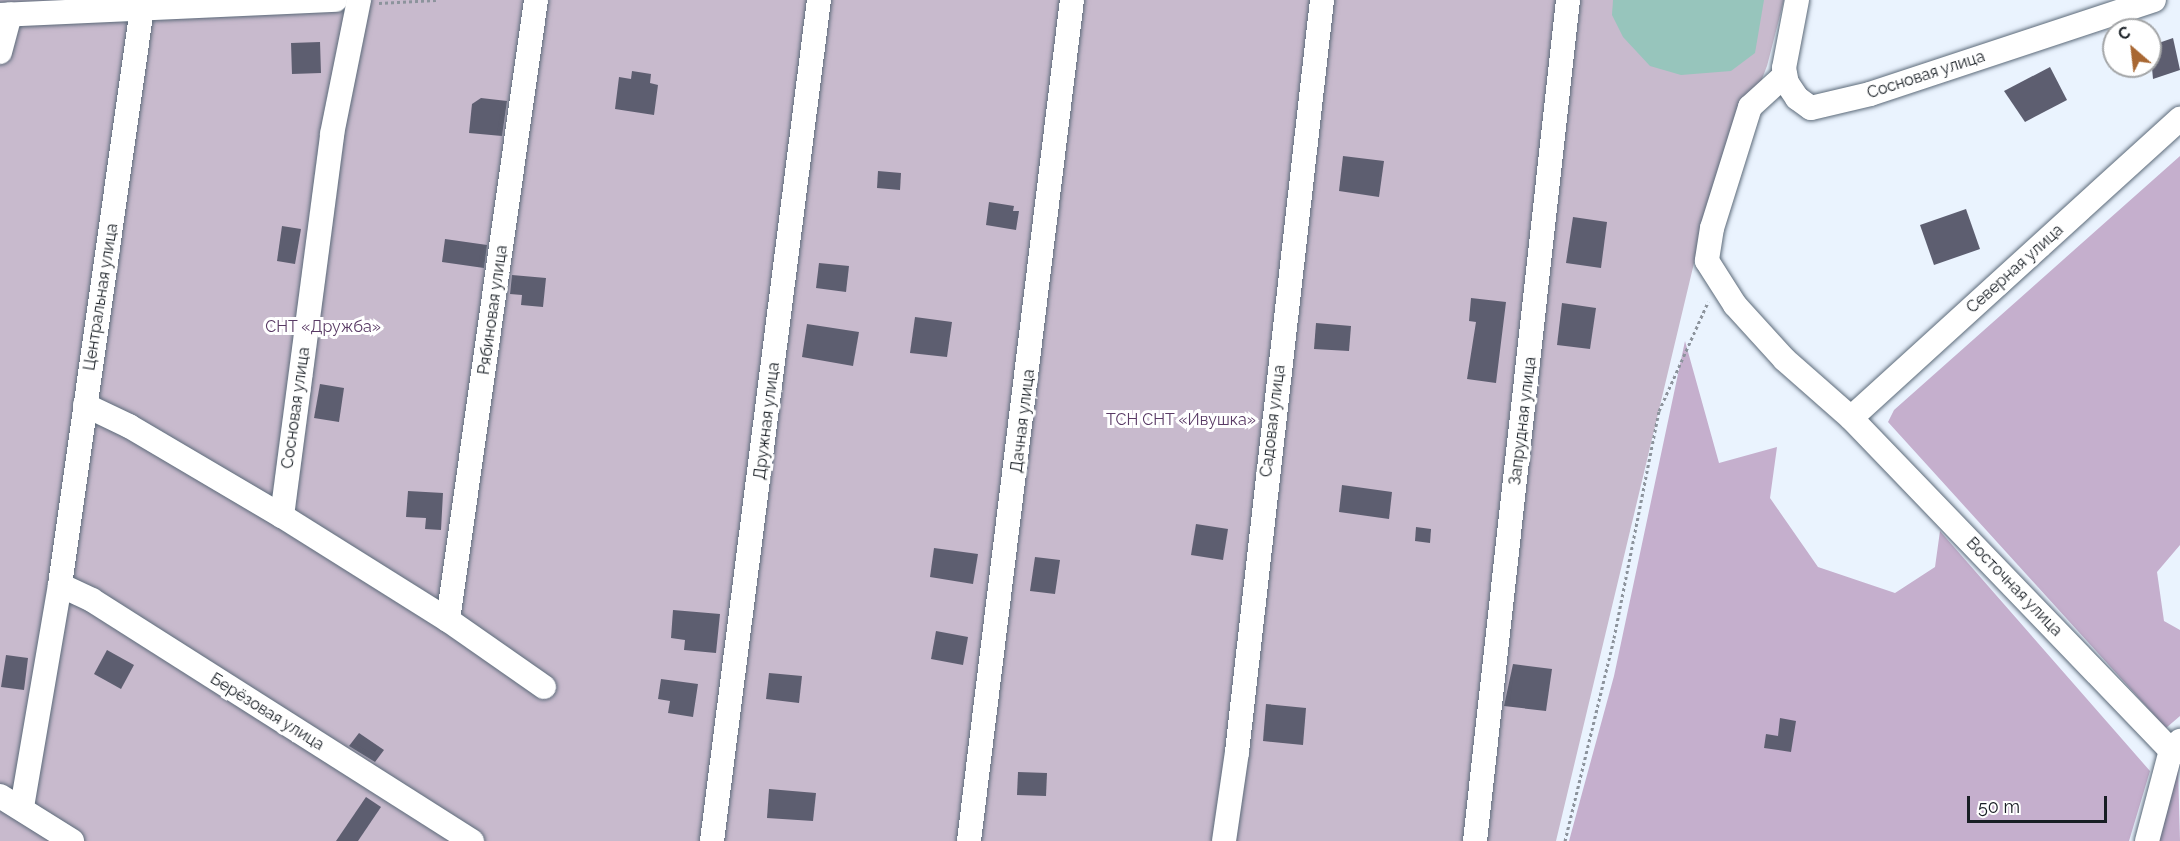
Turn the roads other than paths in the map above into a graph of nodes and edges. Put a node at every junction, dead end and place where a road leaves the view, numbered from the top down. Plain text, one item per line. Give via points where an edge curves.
1 (336, 0) edge
2 (359, 0) edge
3 (536, 0) edge
4 (819, 0) edge
5 (1072, 0) edge
6 (1322, 0) edge
7 (1568, 0) edge
8 (1797, 0) edge
9 (2154, 0) edge
10 (223, 2) edge
11 (53, 6) edge
12 (142, 8) junction
13 (5, 15) edge
14 (0, 52) edge
15 (1785, 75) junction
16 (2180, 119) edge
17 (85, 405) junction
18 (1851, 418) junction
19 (282, 516) junction
20 (60, 585) junction
21 (448, 620) junction
22 (544, 687) dead end
23 (2177, 748) edge
24 (0, 796) edge
25 (22, 807) junction
26 (72, 841) edge
27 (472, 841) edge
28 (712, 841) edge
29 (969, 841) edge
30 (1224, 841) edge
31 (1475, 841) edge
32 (2147, 841) edge

1 - 10 street
2 - 19 street, Сосновая улица via 332,134
3 - 21 street, Рябиновая улица
4 - 28 street, Дружная улица
5 - 29 street, Дачная улица
6 - 30 street, Садовая улица
7 - 31 street, Запрудная улица
8 - 15 street via 1785,50
9 - 15 street, Сосновая улица via 1825,107 1811,108 1797,98
10 - 12 street
11 - 12 street
11 - 13 street
12 - 17 street, Центральная улица
13 - 14 street
15 - 18 street, Восточная улица via 1750,107 1712,228 1707,261 1735,305 1785,360
16 - 18 street, Северная улица
17 - 19 street via 129,426
17 - 20 street, Центральная улица
18 - 23 street, Восточная улица
19 - 21 street
20 - 25 street, Центральная улица
20 - 27 street, Берёзовая улица via 92,600
21 - 22 street
23 - 32 street
24 - 25 street
25 - 26 street

